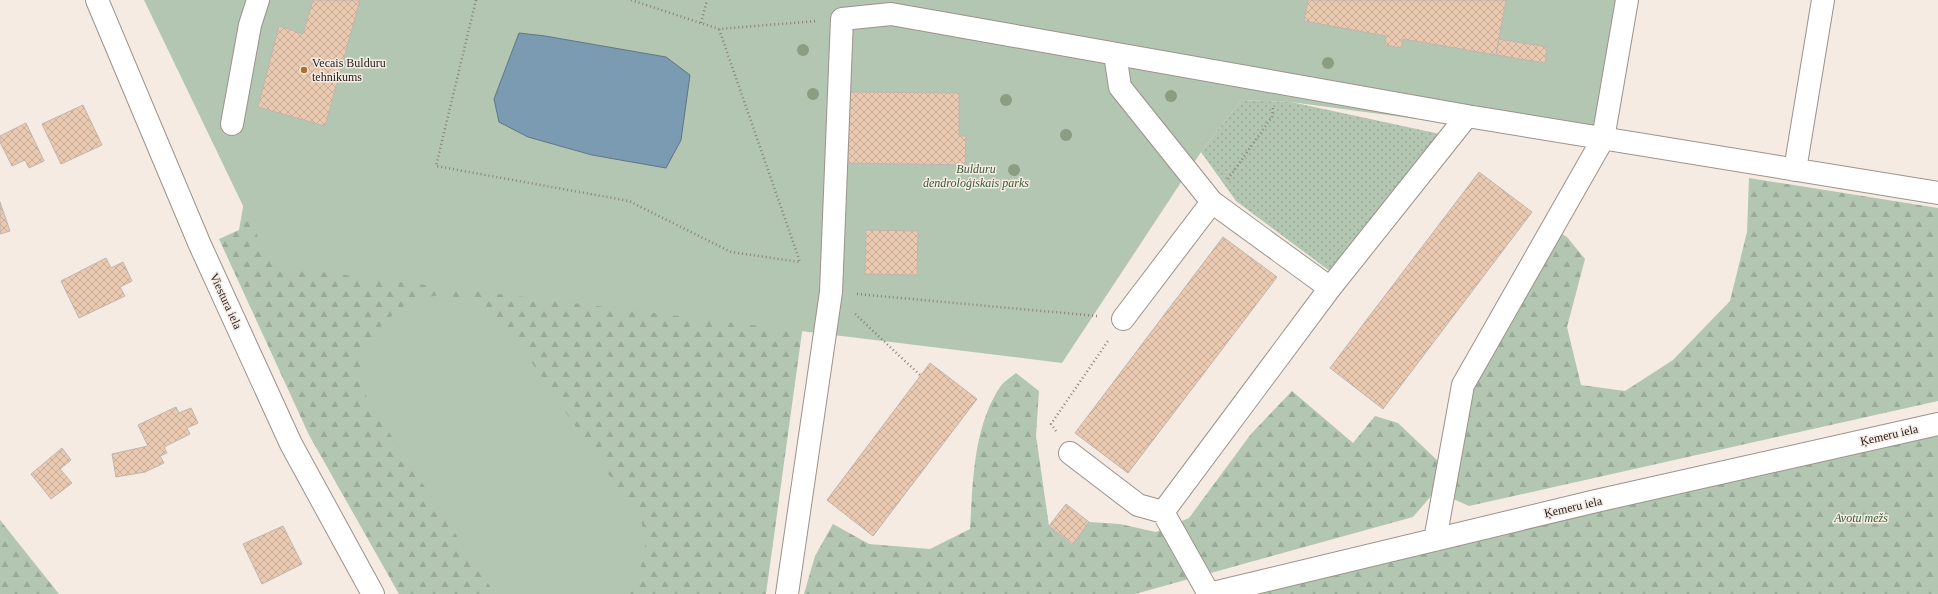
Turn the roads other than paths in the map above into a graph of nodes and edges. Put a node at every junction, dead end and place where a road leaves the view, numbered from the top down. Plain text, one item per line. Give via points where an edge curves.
1 (96, 0) edge
2 (258, 0) edge
3 (1627, 0) edge
4 (1823, 0) edge
5 (1115, 54) junction
6 (1467, 116) junction
7 (232, 124) dead end
8 (1603, 139) junction
9 (1796, 170) junction
10 (1938, 193) edge
11 (1212, 202) junction
12 (1330, 288) junction
13 (1123, 319) road end
14 (1938, 424) edge
15 (1070, 453) road end
16 (1163, 512) junction
17 (1436, 540) junction
18 (373, 594) edge
19 (787, 594) edge
20 (1209, 594) edge

1 - 18 street, Viestura iela via 200,245 291,444
2 - 7 street via 250,25
3 - 8 street
4 - 9 street
5 - 6 street
5 - 11 street via 1120,87
5 - 19 street via 890,14 842,19 831,292
6 - 8 street
6 - 12 street
8 - 9 street
8 - 17 street via 1463,385
9 - 10 street
11 - 12 street
11 - 13 street
12 - 16 street
14 - 17 street, Ķemeru iela
15 - 16 street via 1138,504
16 - 20 street
17 - 20 street, Ķemeru iela

